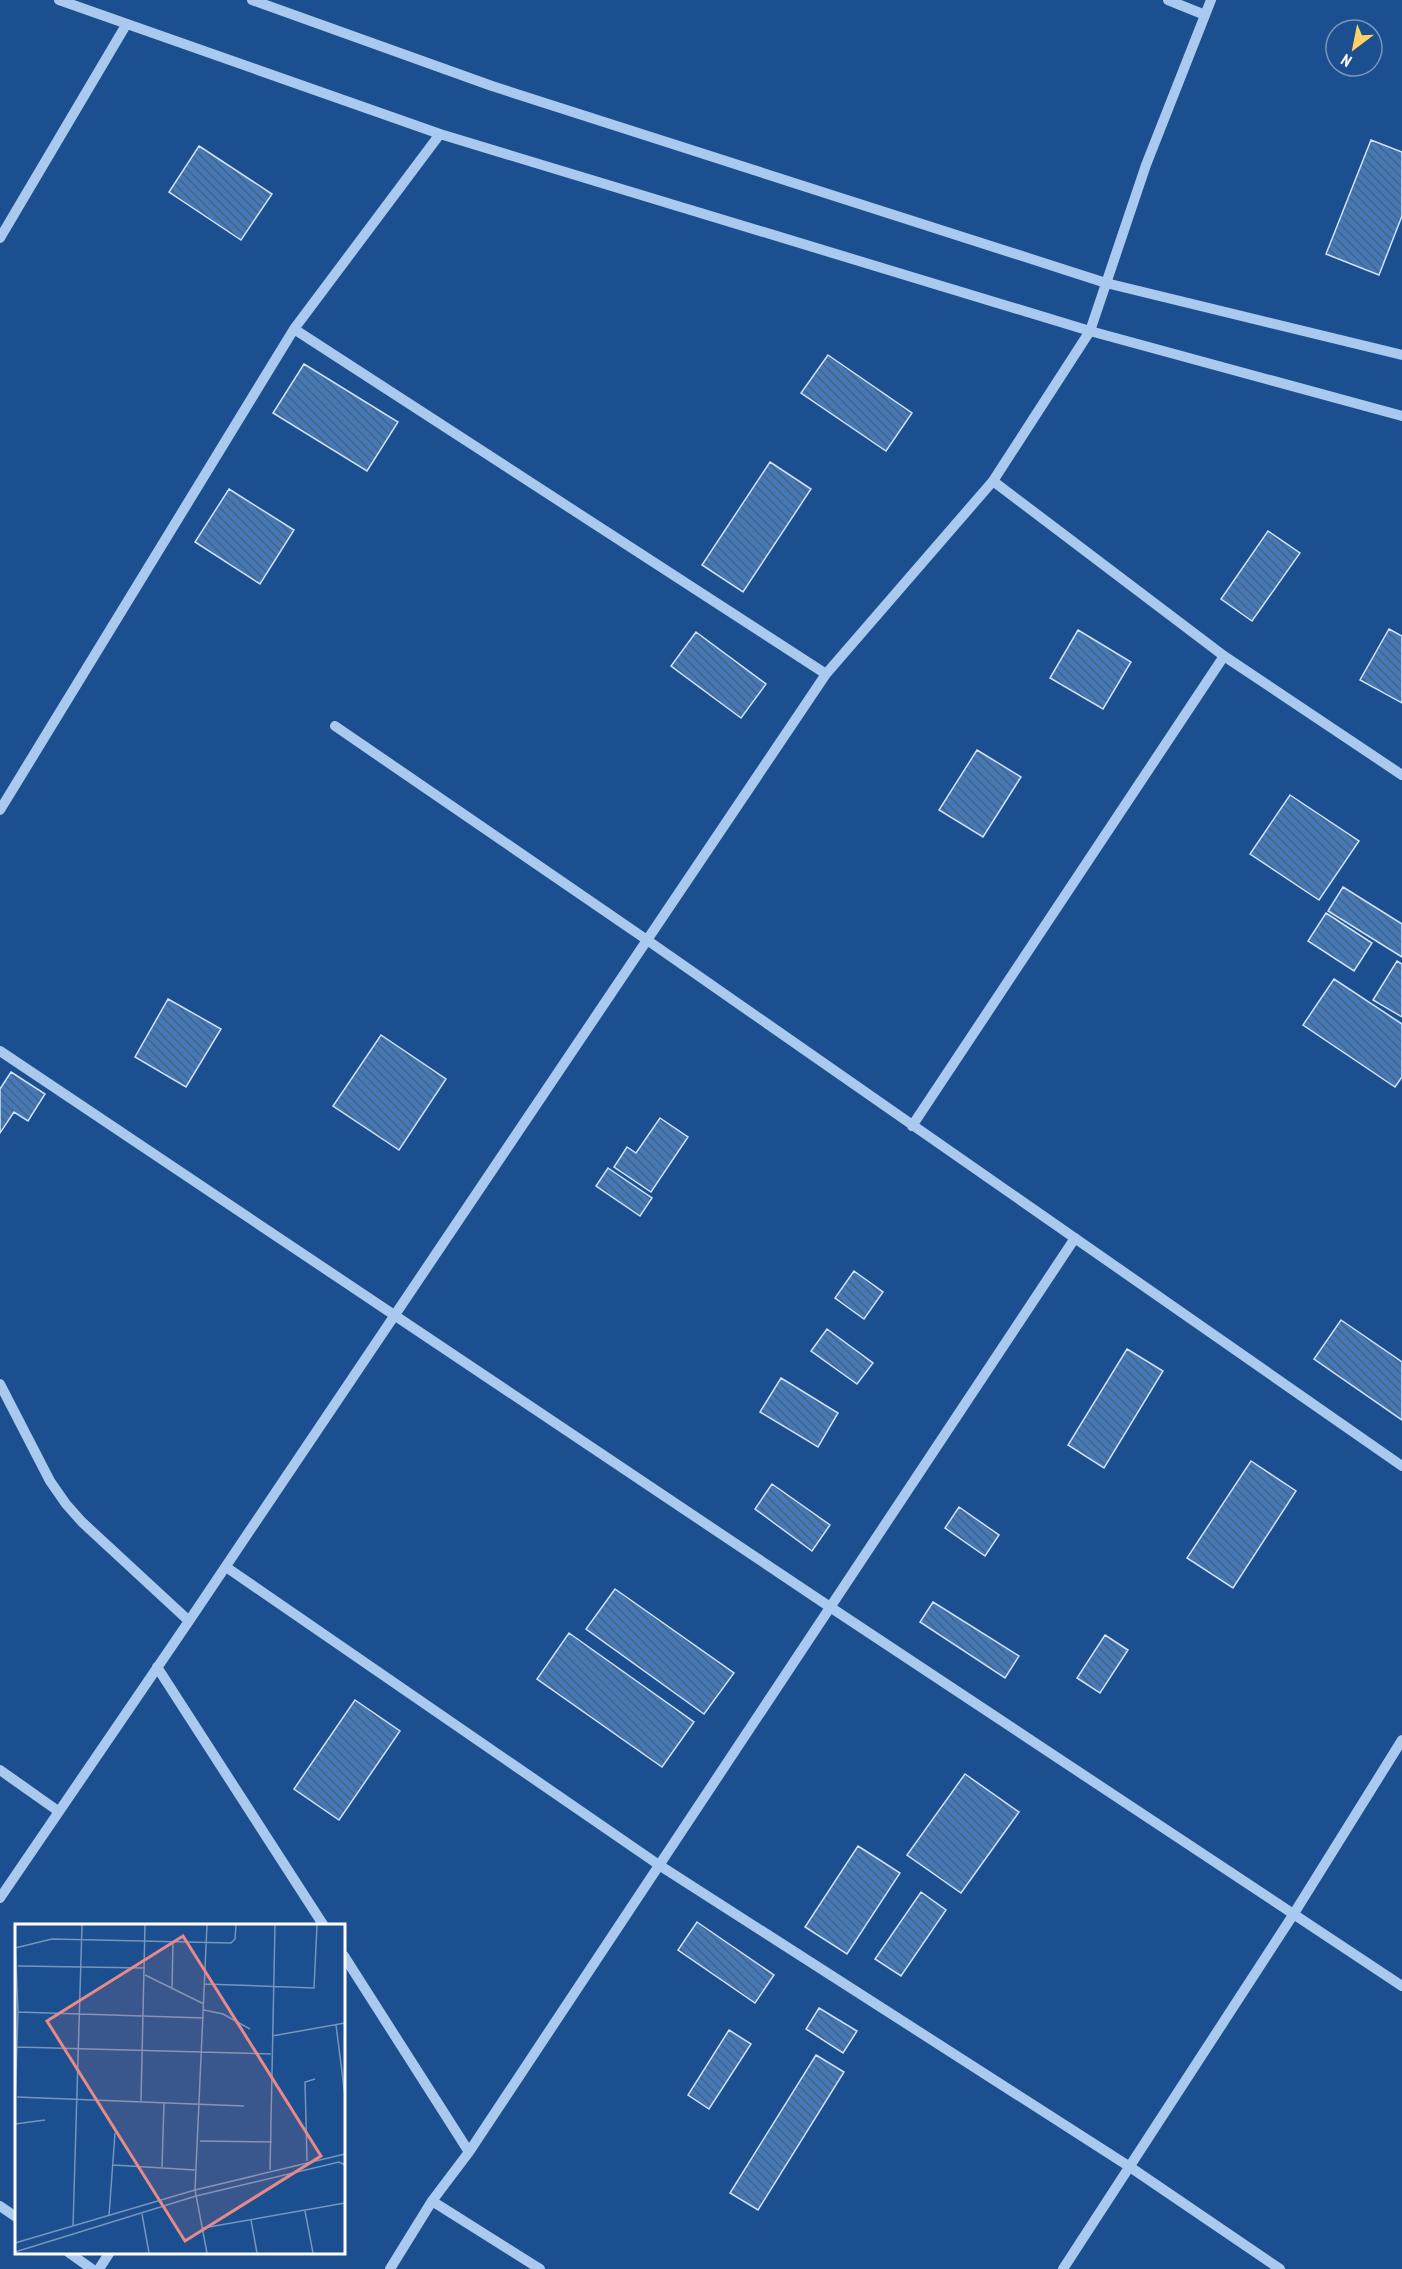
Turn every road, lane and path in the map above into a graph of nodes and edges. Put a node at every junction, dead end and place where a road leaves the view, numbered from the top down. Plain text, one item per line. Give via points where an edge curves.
1 (59, 0) edge
2 (252, 0) edge
3 (1168, 0) edge
4 (1210, 0) edge
5 (1205, 15) junction
6 (126, 24) junction
7 (440, 134) junction
8 (0, 238) edge
9 (1106, 283) junction
10 (294, 329) junction
11 (1090, 331) junction
12 (1402, 355) edge
13 (1402, 417) edge
14 (993, 481) junction
15 (1224, 656) junction
16 (826, 674) junction
17 (335, 726) dead end
18 (1402, 775) edge
19 (0, 810) edge
20 (647, 940) junction
21 (0, 1051) edge
22 (912, 1126) junction
23 (1076, 1239) junction
24 (395, 1314) junction
25 (0, 1384) edge
26 (1402, 1466) edge
27 (226, 1567) junction
28 (830, 1606) junction
29 (189, 1622) junction
30 (157, 1667) junction
31 (1402, 1740) edge
32 (0, 1770) edge
33 (58, 1811) junction
34 (659, 1865) junction
35 (0, 1898) edge
36 (1293, 1915) junction
37 (323, 1924) edge
38 (345, 1958) edge
39 (1402, 1986) edge
40 (469, 2152) junction
41 (1130, 2168) junction
42 (432, 2201) junction
43 (0, 2206) edge
44 (15, 2216) edge
45 (70, 2254) edge
46 (109, 2254) edge
47 (92, 2269) edge
48 (99, 2269) edge
49 (390, 2269) edge
50 (540, 2269) edge
51 (1063, 2269) edge
52 (1280, 2269) edge

1 - 6 street
2 - 9 street via 492,86
3 - 5 street
4 - 5 street
5 - 9 street via 1146,165
6 - 7 street
6 - 8 street
7 - 10 street
7 - 11 street
9 - 11 street
9 - 12 street
10 - 16 street
10 - 19 street
11 - 13 street
11 - 14 street
14 - 15 street
14 - 16 street
15 - 18 street
15 - 22 street
16 - 20 street
17 - 20 street
20 - 22 street
20 - 24 street
21 - 24 street
22 - 23 street
23 - 26 street
23 - 28 street
24 - 27 street
24 - 28 street
25 - 29 street via 66,1504
27 - 29 street
27 - 34 street
28 - 34 street
28 - 36 street
29 - 30 street
30 - 33 street
30 - 37 street
31 - 36 street
32 - 33 street
33 - 35 street
34 - 40 street
34 - 41 street
36 - 39 street
36 - 41 street
38 - 40 street
40 - 42 street
41 - 51 street
41 - 52 street
42 - 49 street
42 - 50 street
43 - 44 street
45 - 47 street
46 - 48 street

